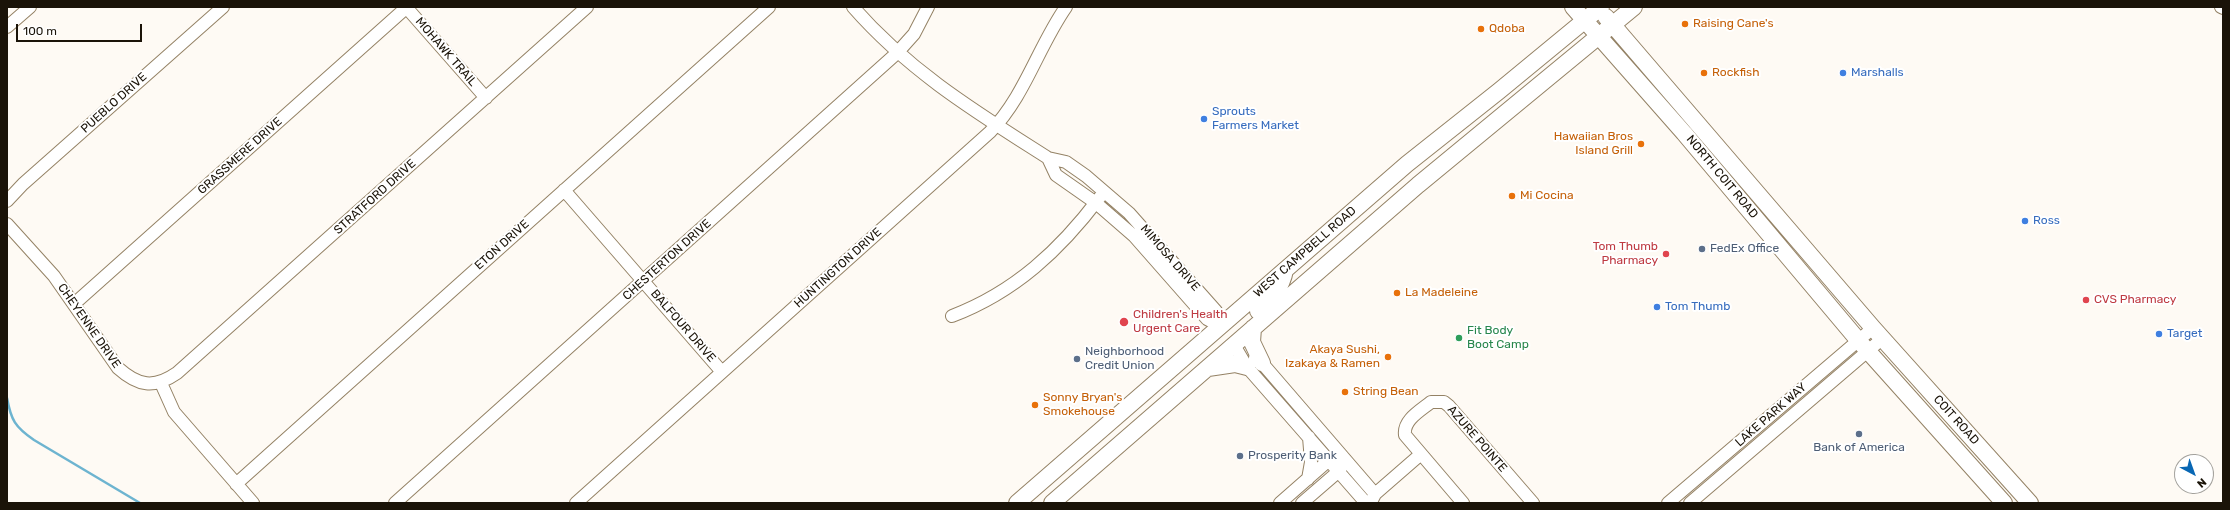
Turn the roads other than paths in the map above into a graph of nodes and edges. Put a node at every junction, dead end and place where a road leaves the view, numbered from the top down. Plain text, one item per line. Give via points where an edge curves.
1 (30, 7) edge
2 (223, 7) edge
3 (406, 7) edge
4 (587, 7) edge
5 (769, 7) edge
6 (853, 7) edge
7 (928, 7) edge
8 (1066, 7) edge
9 (1573, 7) edge
10 (1634, 7) edge
11 (1599, 8) edge
12 (1585, 20) junction
13 (1613, 25) junction
14 (7, 27) edge
15 (1599, 36) junction
16 (897, 53) junction
17 (486, 98) junction
18 (996, 126) junction
19 (1727, 157) junction
20 (1048, 158) junction
21 (1402, 168) junction
22 (1715, 169) junction
23 (1418, 184) junction
24 (564, 190) junction
25 (1105, 191) junction
26 (7, 201) edge
27 (1096, 203) junction
28 (7, 224) edge
29 (1156, 241) junction
30 (1151, 255) junction
31 (1285, 269) junction
32 (644, 281) junction
33 (74, 304) junction
34 (952, 316) dead end
35 (1253, 328) junction
36 (1878, 333) junction
37 (1213, 335) junction
38 (1235, 338) junction
39 (1863, 345) junction
40 (1262, 363) junction
41 (1247, 367) junction
42 (1206, 369) junction
43 (722, 372) junction
44 (161, 383) junction
45 (1298, 405) junction
46 (1125, 409) junction
47 (1286, 411) junction
48 (1103, 428) junction
49 (1309, 437) junction
50 (1123, 440) junction
51 (1421, 454) junction
52 (1104, 458) junction
53 (1345, 459) junction
54 (1329, 460) junction
55 (1339, 472) junction
56 (1308, 478) junction
57 (236, 484) junction
58 (1373, 499) edge
59 (252, 503) edge
60 (396, 503) edge
61 (576, 503) edge
62 (1018, 503) edge
63 (1052, 503) edge
64 (1280, 503) edge
65 (1302, 503) edge
66 (1366, 503) edge
67 (1463, 503) edge
68 (1533, 503) edge
69 (1668, 503) edge
70 (1690, 503) edge
71 (2004, 503) edge
72 (2030, 503) edge

1 - 14 street
2 - 26 street, PUEBLO DRIVE
3 - 17 street, MOHAWK TRAIL
3 - 33 street, GRASSMERE DRIVE
4 - 17 street, STRATFORD DRIVE
5 - 24 street, ETON DRIVE
6 - 16 street, MIMOSA DRIVE
7 - 16 street, CHESTERTON DRIVE via 914,34
8 - 18 street, HUNTINGTON DRIVE via 1048,36 1019,94
9 - 12 main road, NORTH COIT ROAD
10 - 13 main road, WEST CAMPBELL ROAD
11 - 12 main road, WEST CAMPBELL ROAD
11 - 13 main road, NORTH COIT ROAD
12 - 15 main road, NORTH COIT ROAD
12 - 21 main road, WEST CAMPBELL ROAD
13 - 15 main road, WEST CAMPBELL ROAD
13 - 19 main road, NORTH COIT ROAD
15 - 22 main road, NORTH COIT ROAD
15 - 23 main road, WEST CAMPBELL ROAD
16 - 18 street, MIMOSA DRIVE via 923,75
16 - 32 street, CHESTERTON DRIVE
17 - 44 street, STRATFORD DRIVE via 177,373
18 - 20 street, MIMOSA DRIVE
18 - 43 street, HUNTINGTON DRIVE
19 - 22 main road
19 - 36 main road, NORTH COIT ROAD
20 - 25 street, MIMOSA DRIVE via 1066,162
20 - 27 street, MIMOSA DRIVE via 1056,175
21 - 23 main road
21 - 31 main road, WEST CAMPBELL ROAD
22 - 39 main road, NORTH COIT ROAD
23 - 35 main road, WEST CAMPBELL ROAD
24 - 32 street, BALFOUR DRIVE
24 - 57 street, ETON DRIVE
25 - 27 street
25 - 29 street, MIMOSA DRIVE
27 - 30 street, MIMOSA DRIVE via 1134,236
27 - 34 street via 1068,237 1026,276 975,307
28 - 33 street, CHEYENNE DRIVE via 42,261
29 - 30 street
29 - 37 street, MIMOSA DRIVE via 1216,311
30 - 37 street, MIMOSA DRIVE via 1207,319
31 - 37 main road, WEST CAMPBELL ROAD
31 - 38 main road via 1283,282 1277,291
32 - 43 street, BALFOUR DRIVE
32 - 60 street, CHESTERTON DRIVE
33 - 44 street, CHEYENNE DRIVE via 118,368 128,378 139,382
35 - 38 main road
35 - 40 main road via 1252,342
36 - 39 street, LAKE PARK WAY
36 - 72 main road, COIT ROAD
37 - 38 main road via 1226,341
37 - 42 main road
37 - 46 main road, WEST CAMPBELL ROAD
38 - 40 street
38 - 41 street
38 - 42 main road
39 - 69 street, LAKE PARK WAY
39 - 70 street, LAKE PARK WAY
39 - 71 main road, COIT ROAD
40 - 45 street
41 - 42 main road via 1235,364
41 - 47 street
42 - 50 main road
43 - 61 street, HUNTINGTON DRIVE
44 - 57 street via 174,412
45 - 47 street
45 - 53 street
46 - 48 main road, WEST CAMPBELL ROAD
46 - 50 main road
47 - 49 street
48 - 52 main road
48 - 62 main road, WEST CAMPBELL ROAD
49 - 54 street
49 - 56 street via 1311,462
50 - 52 main road
51 - 58 street
51 - 67 street
51 - 68 street, AZURE POINTE via 1405,436 1404,429 1407,423 1431,402 1444,402
52 - 63 main road
53 - 54 street
53 - 55 street
53 - 58 street
54 - 55 street
54 - 56 street
55 - 65 street
55 - 66 street
56 - 64 street
57 - 59 street

